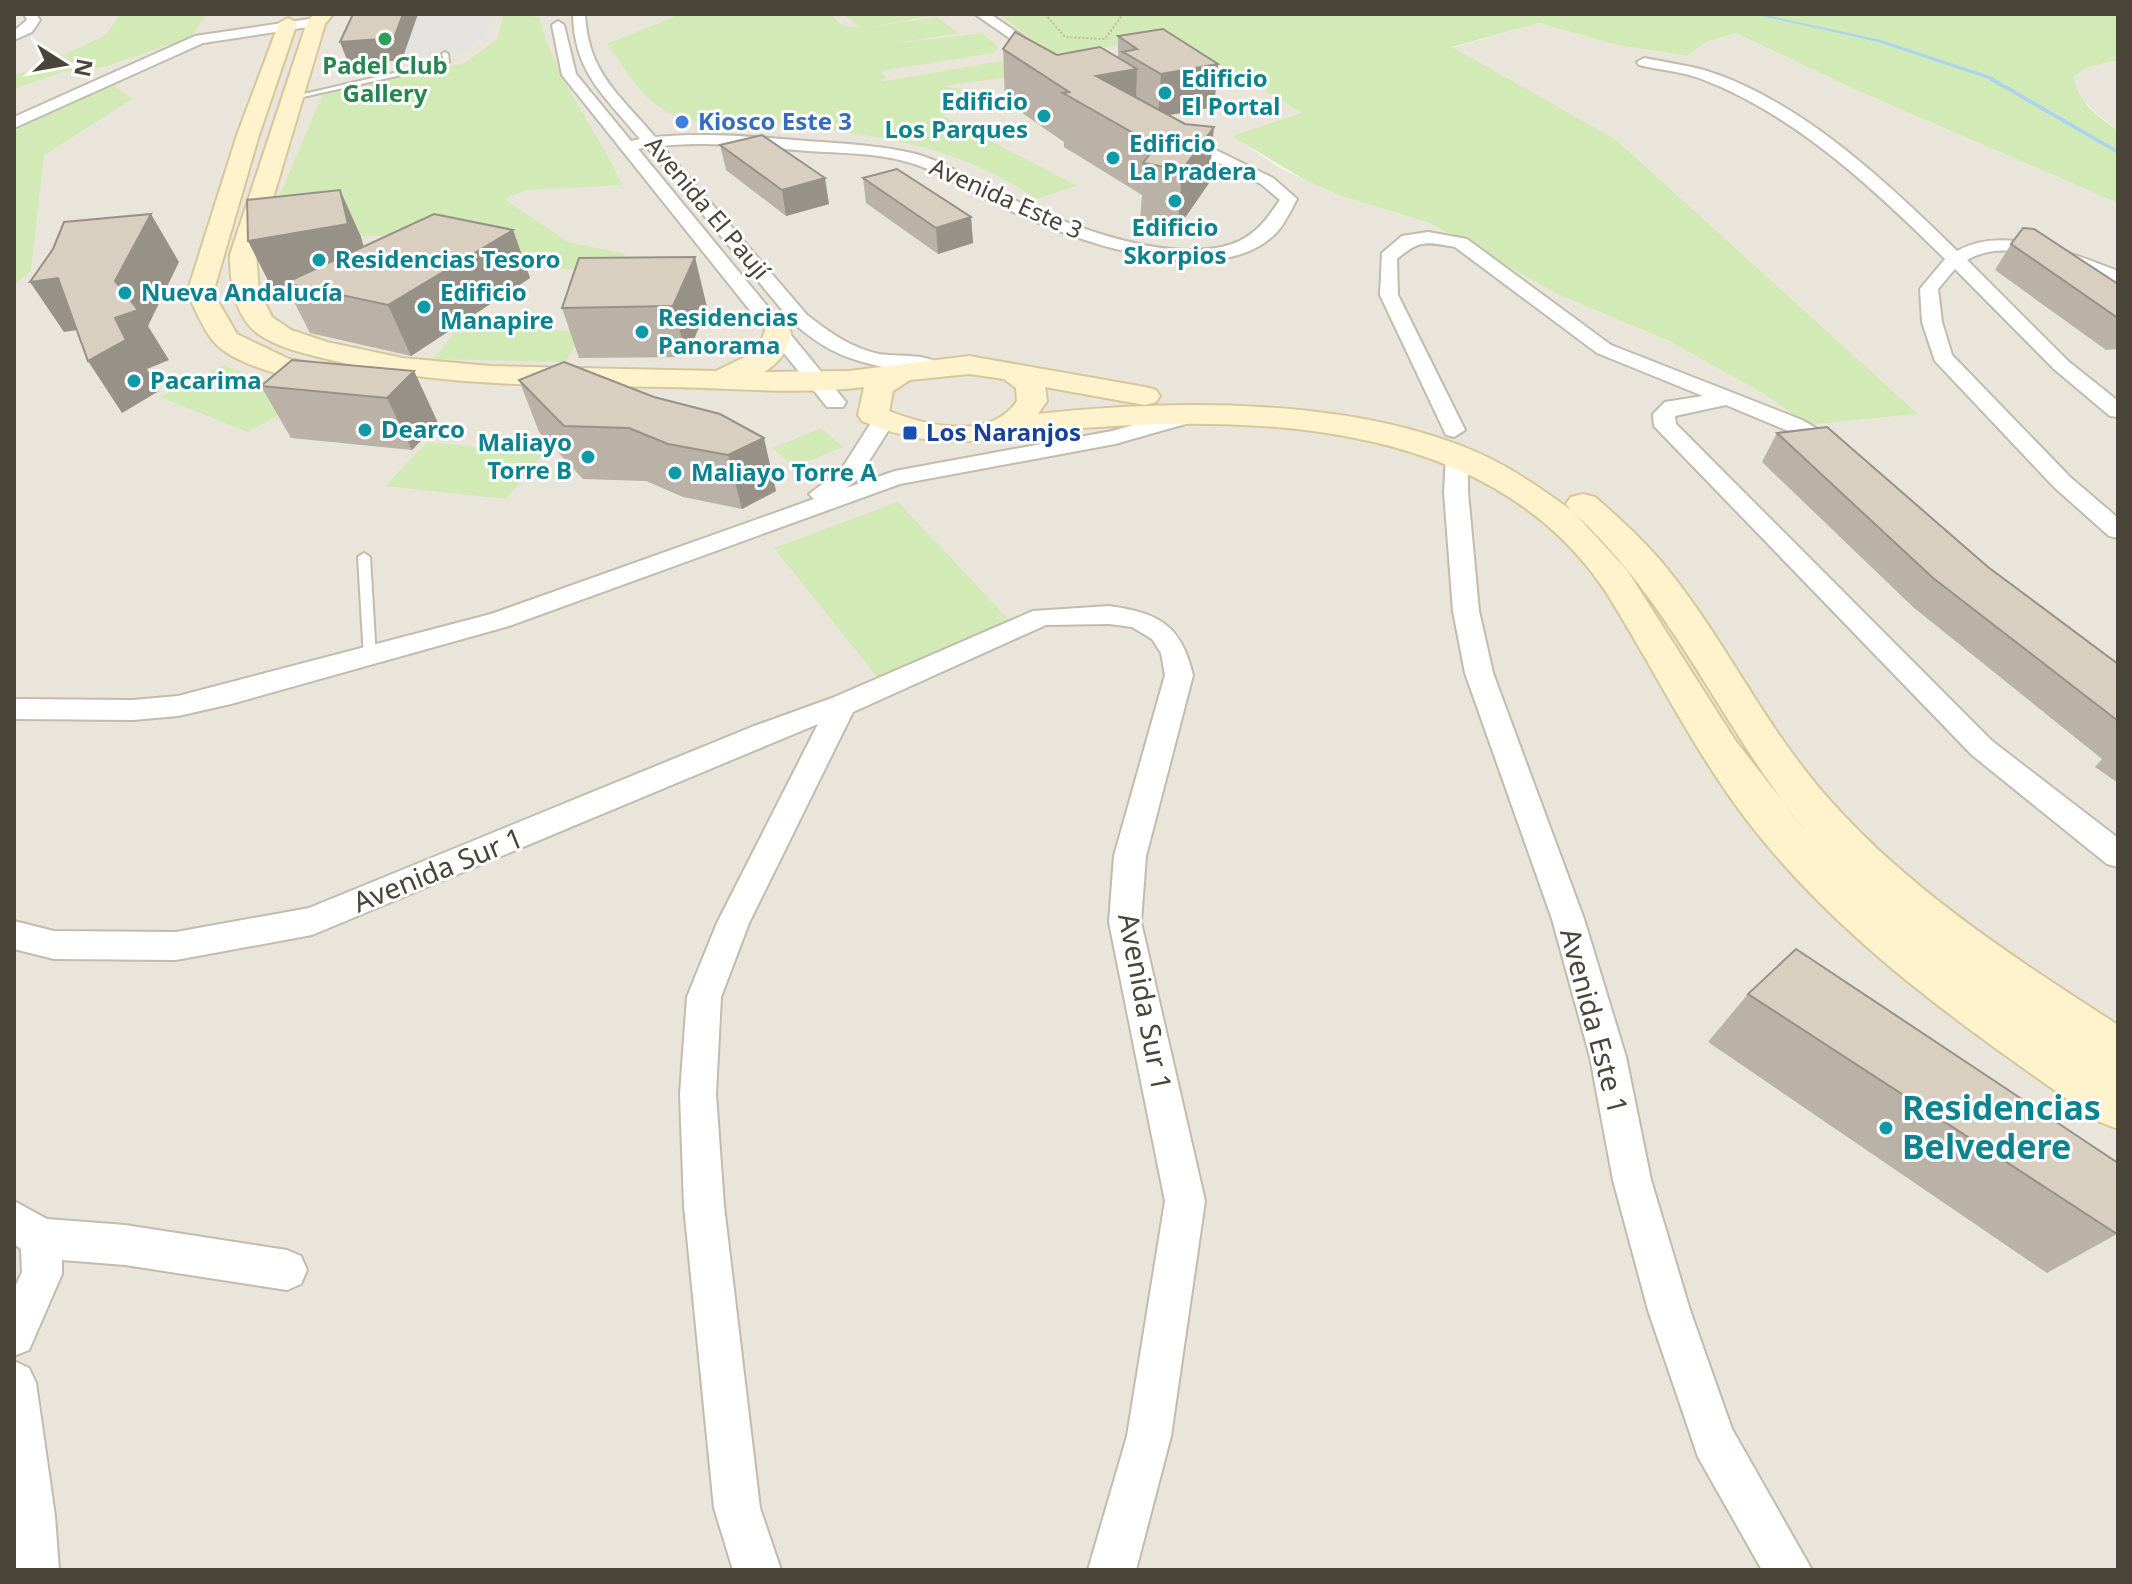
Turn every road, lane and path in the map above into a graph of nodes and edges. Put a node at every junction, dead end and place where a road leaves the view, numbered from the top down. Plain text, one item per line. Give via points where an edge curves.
1 (30, 14) edge
2 (559, 14) edge
3 (579, 14) edge
4 (981, 14) edge
5 (1045, 14) edge
6 (1123, 14) edge
7 (250, 17) dead end
8 (305, 17) edge
9 (14, 36) edge
10 (445, 54) dead end
11 (1644, 62) dead end
12 (1063, 68) edge
13 (364, 79) junction
14 (307, 84) junction
15 (14, 123) edge
16 (1155, 125) edge
17 (649, 141) junction
18 (628, 146) junction
19 (1956, 258) junction
20 (2118, 277) edge
21 (777, 332) junction
22 (930, 365) junction
23 (900, 373) junction
24 (1018, 374) junction
25 (719, 379) junction
26 (826, 391) junction
27 (1728, 399) junction
28 (2118, 411) edge
29 (1188, 416) junction
30 (879, 418) junction
31 (995, 431) junction
32 (1456, 443) junction
33 (1857, 463) edge
34 (895, 478) junction
35 (782, 517) junction
36 (2118, 531) edge
37 (364, 557) dead end
38 (370, 658) junction
39 (842, 705) junction
40 (14, 709) edge
41 (2118, 855) edge
42 (14, 935) edge
43 (2118, 1053) edge
44 (2118, 1105) edge
45 (28, 1230) edge
46 (287, 1270) dead end
47 (14, 1335) edge
48 (14, 1383) edge
49 (35, 1570) edge
50 (757, 1570) edge
51 (1112, 1570) edge
52 (1788, 1570) edge

1 - 9 street via 34,20
2 - 18 street, Avenida El Paují via 559,41 569,75
3 - 17 street, Avenida El Paují via 587,64
4 - 12 street
5 - 6 path via 1065,37 1105,39
7 - 8 street
8 - 14 main road
8 - 15 street via 204,33
8 - 26 main road via 248,135 200,293 226,339 282,367 429,391
10 - 13 lane via 447,61
11 - 19 street via 1697,71 1749,95 1855,165
13 - 14 lane
13 - 14 lane
14 - 25 main road via 243,255 242,274 262,323 292,341 396,368
16 - 17 street, Avenida Este 3 via 1267,181 1289,199 1281,219 1240,249 1204,255 1135,248 1078,233 996,198 944,168 885,151 706,139
17 - 18 street, Avenida Este 3
17 - 22 street, Avenida El Paují via 800,319 823,338 865,358
18 - 21 street, Avenida El Paují
19 - 20 street via 1999,247 2033,249
19 - 28 street via 2064,367
19 - 36 street via 1929,289 1942,357 2062,482
21 - 25 main road via 774,349 763,361
21 - 26 street, Avenida El Paují
22 - 23 main road
22 - 24 main road
23 - 26 main road
23 - 30 main road via 879,387
24 - 31 main road via 1030,385 1032,401 1022,417
24 - 32 main road via 1126,394 1369,409
25 - 26 main road
26 - 30 main road
27 - 32 street via 1604,349 1461,243 1428,237 1408,240 1388,257 1389,295
27 - 33 street via 1794,425
27 - 41 street via 1673,407 1664,414 1665,426 1982,748
29 - 31 main road via 1095,418
29 - 32 main road via 1341,423
29 - 34 street via 1115,437
30 - 31 main road via 953,435
30 - 35 street via 849,475
31 - 34 street
32 - 43 main road via 1506,453 1565,490 1644,562 1801,796 1887,885
32 - 44 main road via 1546,507 1598,556 1763,810 1855,909 1952,990
32 - 52 street, Avenida Este 1 via 1466,611 1479,673 1568,919 1608,1057 1636,1195 1714,1441
34 - 35 street
35 - 38 street via 500,620
37 - 38 lane
38 - 40 street via 178,706 91,712
39 - 42 street, Avenida Sur 1 via 312,921 176,946 54,945
39 - 50 street via 733,923 704,997 698,1094 704,1206 737,1508
39 - 51 street, Avenida Sur 1 via 1042,617 1139,619 1161,633 1174,652 1179,675 1130,856 1125,922 1185,1201 1149,1436
45 - 46 street
45 - 47 street via 42,1274
48 - 49 street

